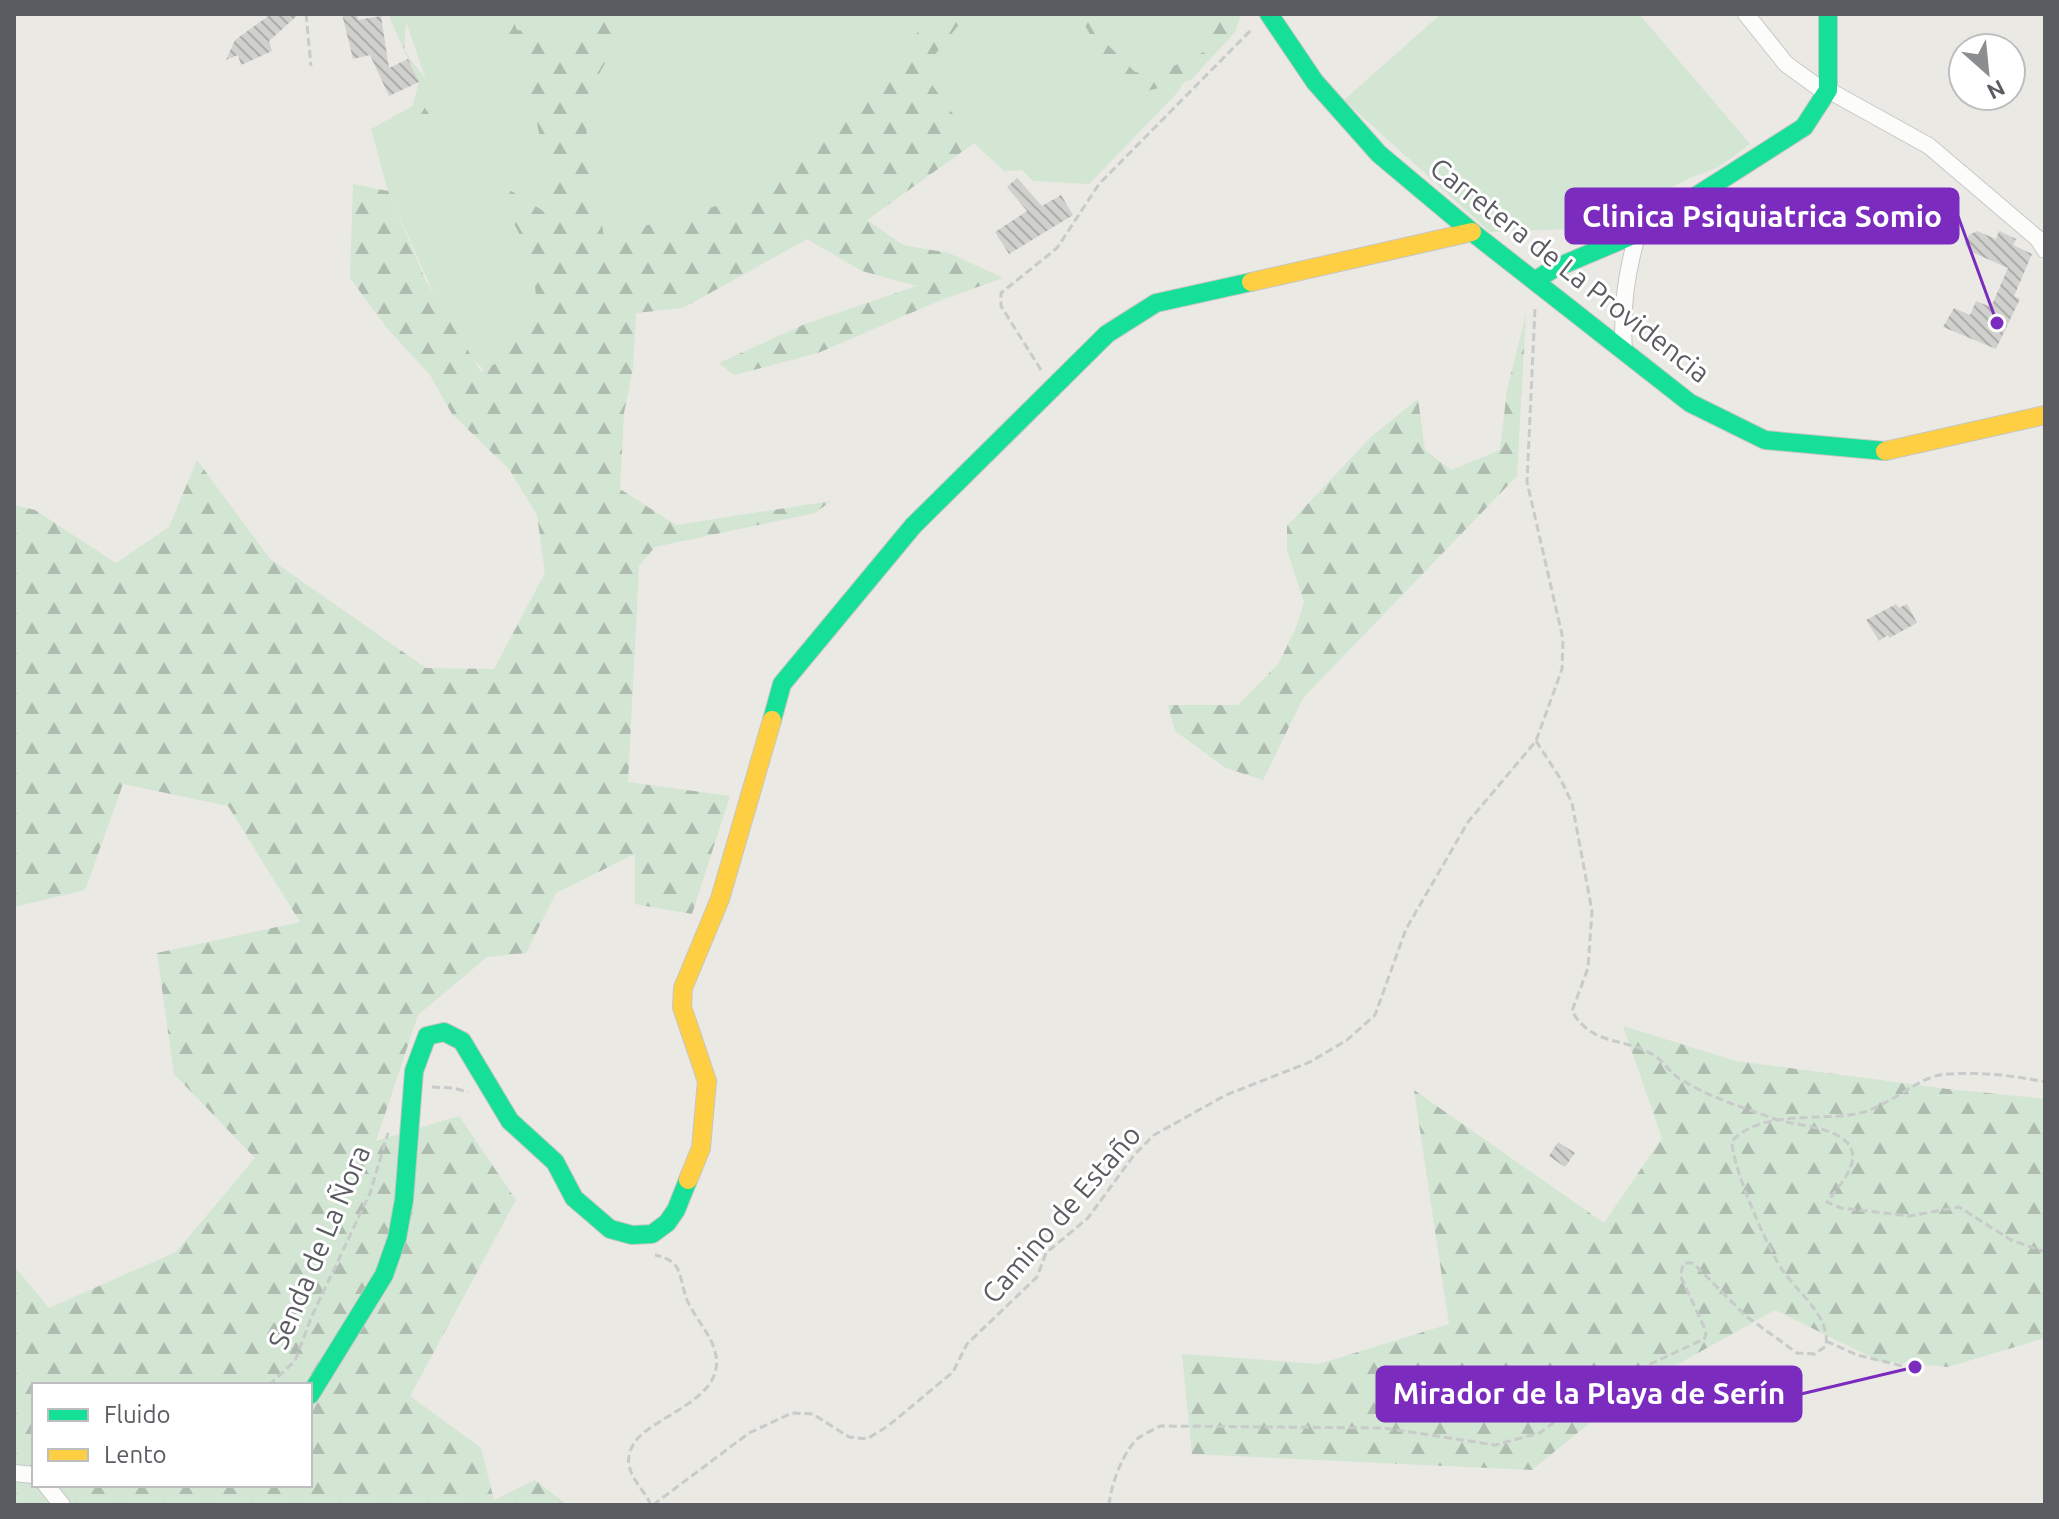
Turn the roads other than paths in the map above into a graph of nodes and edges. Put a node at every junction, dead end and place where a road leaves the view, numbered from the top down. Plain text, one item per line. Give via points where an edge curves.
1 (1746, 14) edge
2 (1828, 14) edge
3 (1262, 20) edge
4 (1827, 92) junction
5 (1472, 232) junction
6 (1638, 233) junction
7 (2045, 250) edge
8 (1536, 280) junction
9 (1624, 351) junction
10 (2045, 415) edge
11 (312, 1392) edge
12 (48, 1487) edge
13 (62, 1505) edge

1 - 4 street via 1786,64
2 - 4 street
3 - 5 street, Carretera de La Providencia via 1379,154
4 - 6 street via 1804,127
4 - 7 street via 1929,146
5 - 8 street, Carretera de La Providencia
5 - 11 street via 1156,303 1107,334 913,526 782,684 720,899 683,988 682,1007 707,1081 701,1148 667,1223 652,1234 610,1229 574,1198 555,1162 510,1121 462,1041 444,1032 427,1036 414,1071 397,1238 384,1275
6 - 8 street
6 - 9 street via 1623,309
8 - 9 street, Carretera de La Providencia
9 - 10 street, Carretera de La Providencia via 1690,403 1765,440 1881,452
12 - 13 street

